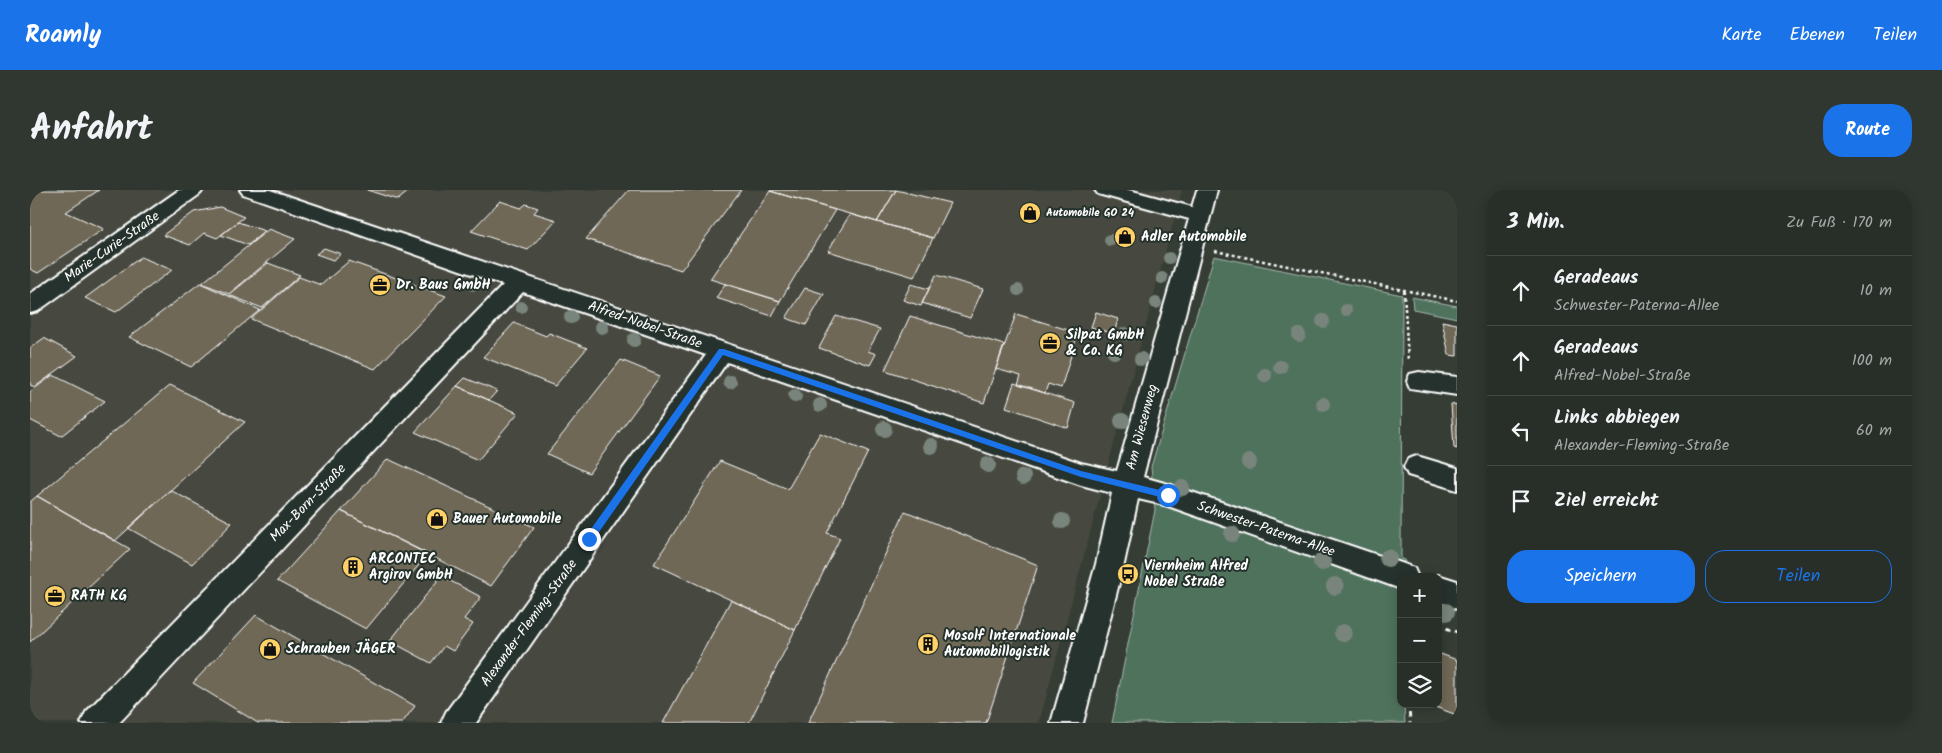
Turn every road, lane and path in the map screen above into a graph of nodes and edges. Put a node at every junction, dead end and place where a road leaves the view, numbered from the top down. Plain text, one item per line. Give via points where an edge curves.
1 (193, 190) edge
2 (250, 190) edge
3 (1105, 190) edge
4 (1206, 190) edge
5 (1199, 215) junction
6 (1192, 246) junction
7 (519, 282) junction
8 (1404, 290) junction
9 (1457, 301) edge
10 (30, 305) edge
11 (722, 351) junction
12 (1419, 381) joint
13 (1457, 386) edge
14 (1417, 467) dead end
15 (1457, 479) edge
16 (1126, 486) junction
17 (1397, 575) edge
18 (1442, 589) edge
19 (1457, 595) edge
20 (1442, 626) edge
21 (1457, 632) edge
22 (1409, 708) edge
23 (97, 723) edge
24 (457, 723) edge
25 (1067, 723) edge
26 (1410, 723) edge

1 - 10 street, Marie-Curie-Straße
2 - 7 street, Alfred-Nobel-Straße
3 - 5 street
4 - 5 street, Am Wiesenweg
5 - 6 street, Am Wiesenweg
6 - 8 path
6 - 16 street, Am Wiesenweg
7 - 11 street, Alfred-Nobel-Straße
7 - 23 street, Max-Born-Straße
8 - 9 path
8 - 12 path via 1408,366
11 - 16 street, Alfred-Nobel-Straße via 1081,474
11 - 24 street, Alexander-Fleming-Straße
12 - 13 street
14 - 15 street
16 - 17 street, Schwester-Paterna-Allee via 1168,495
16 - 25 street, Am Wiesenweg via 1110,564
18 - 19 street
20 - 21 path
22 - 26 path

